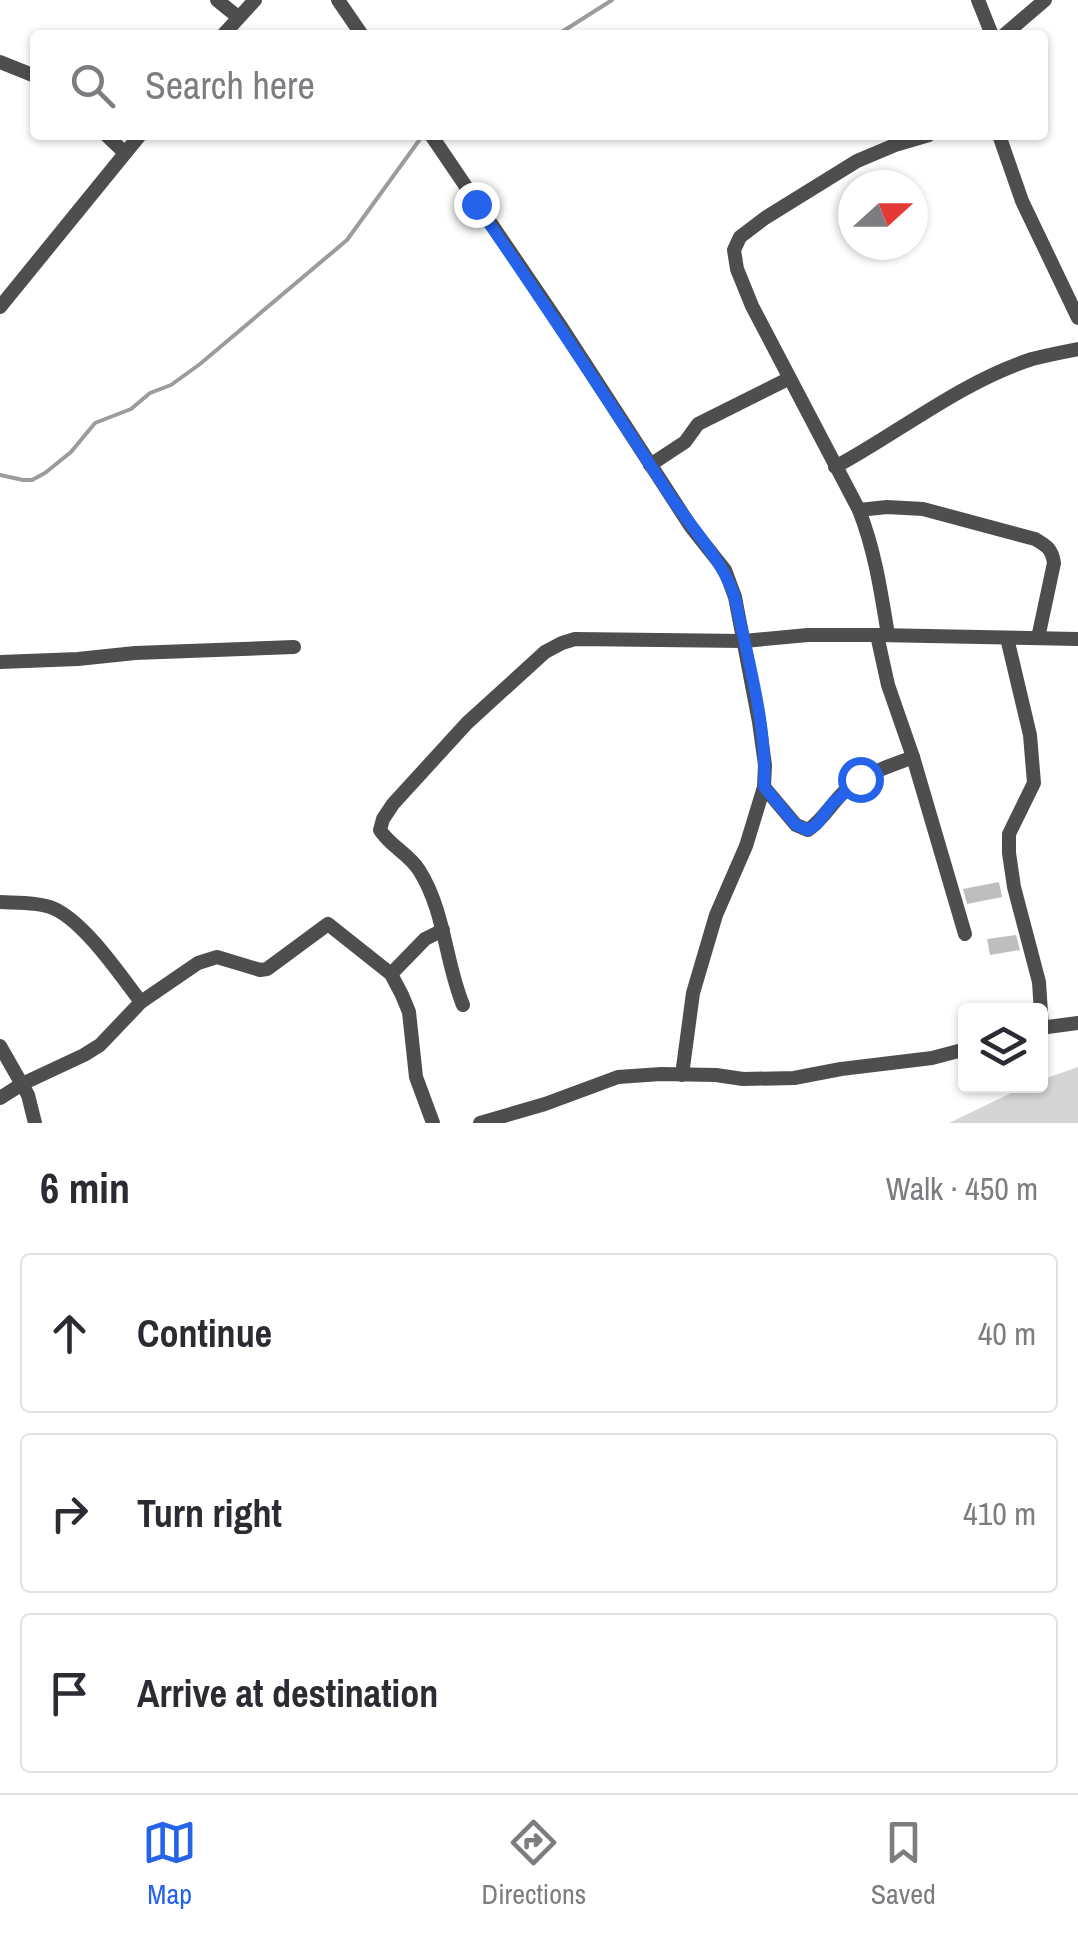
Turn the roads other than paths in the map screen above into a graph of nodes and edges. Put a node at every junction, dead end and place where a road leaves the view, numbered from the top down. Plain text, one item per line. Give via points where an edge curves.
1 (216, 0) edge
2 (254, 0) edge
3 (338, 0) edge
4 (978, 0) edge
5 (1045, 0) edge
6 (238, 17) junction
7 (227, 30) edge
8 (359, 30) edge
9 (990, 30) edge
10 (1010, 30) edge
11 (0, 62) edge
12 (30, 74) edge
13 (111, 140) edge
14 (136, 140) edge
15 (435, 140) edge
16 (912, 140) edge
17 (1001, 140) edge
18 (125, 154) junction
19 (2, 300) edge
20 (1078, 318) edge
21 (1078, 349) edge
22 (788, 379) junction
23 (650, 465) junction
24 (835, 467) junction
25 (859, 510) junction
26 (883, 635) junction
27 (1007, 638) junction
28 (1038, 638) junction
29 (1078, 639) edge
30 (744, 641) junction
31 (294, 647) dead end
32 (0, 662) edge
33 (912, 757) junction
34 (764, 787) junction
35 (0, 902) edge
36 (443, 930) junction
37 (965, 934) dead end
38 (391, 974) junction
39 (141, 1002) junction
40 (1040, 1003) edge
41 (463, 1005) dead end
42 (1078, 1023) edge
43 (1048, 1027) edge
44 (0, 1046) edge
45 (958, 1051) edge
46 (682, 1075) junction
47 (22, 1084) junction
48 (0, 1098) edge
49 (36, 1123) edge
50 (433, 1123) edge
51 (480, 1123) edge

1 - 6 street
2 - 6 street
3 - 8 street
4 - 9 street
5 - 10 street
6 - 7 street
11 - 12 street
13 - 18 street
14 - 18 street
15 - 23 street
16 - 22 street via 858,160 740,237 737,269
17 - 20 street
18 - 19 street
21 - 24 street via 1028,360 974,384
22 - 23 street via 698,424 685,442
22 - 24 street
23 - 30 street via 729,578
24 - 25 street
25 - 26 street via 874,554
25 - 28 street via 922,509 1048,546 1054,563
26 - 27 street
26 - 30 street
26 - 33 street via 888,685
27 - 28 street
27 - 40 street via 1034,783 1009,834 1010,853
28 - 29 street
30 - 34 street
30 - 36 street via 562,642 467,723 393,804 380,830 420,872
31 - 32 street
33 - 34 street via 850,786 808,830
33 - 37 street
34 - 46 street via 693,993
35 - 39 street via 52,907 70,919
36 - 38 street
36 - 41 street
38 - 39 street via 328,924 267,969 217,957
38 - 50 street via 409,1012 416,1077
39 - 47 street via 100,1044
42 - 43 street
44 - 47 street
45 - 46 street via 794,1078
46 - 51 street via 618,1077
47 - 48 street
47 - 49 street

